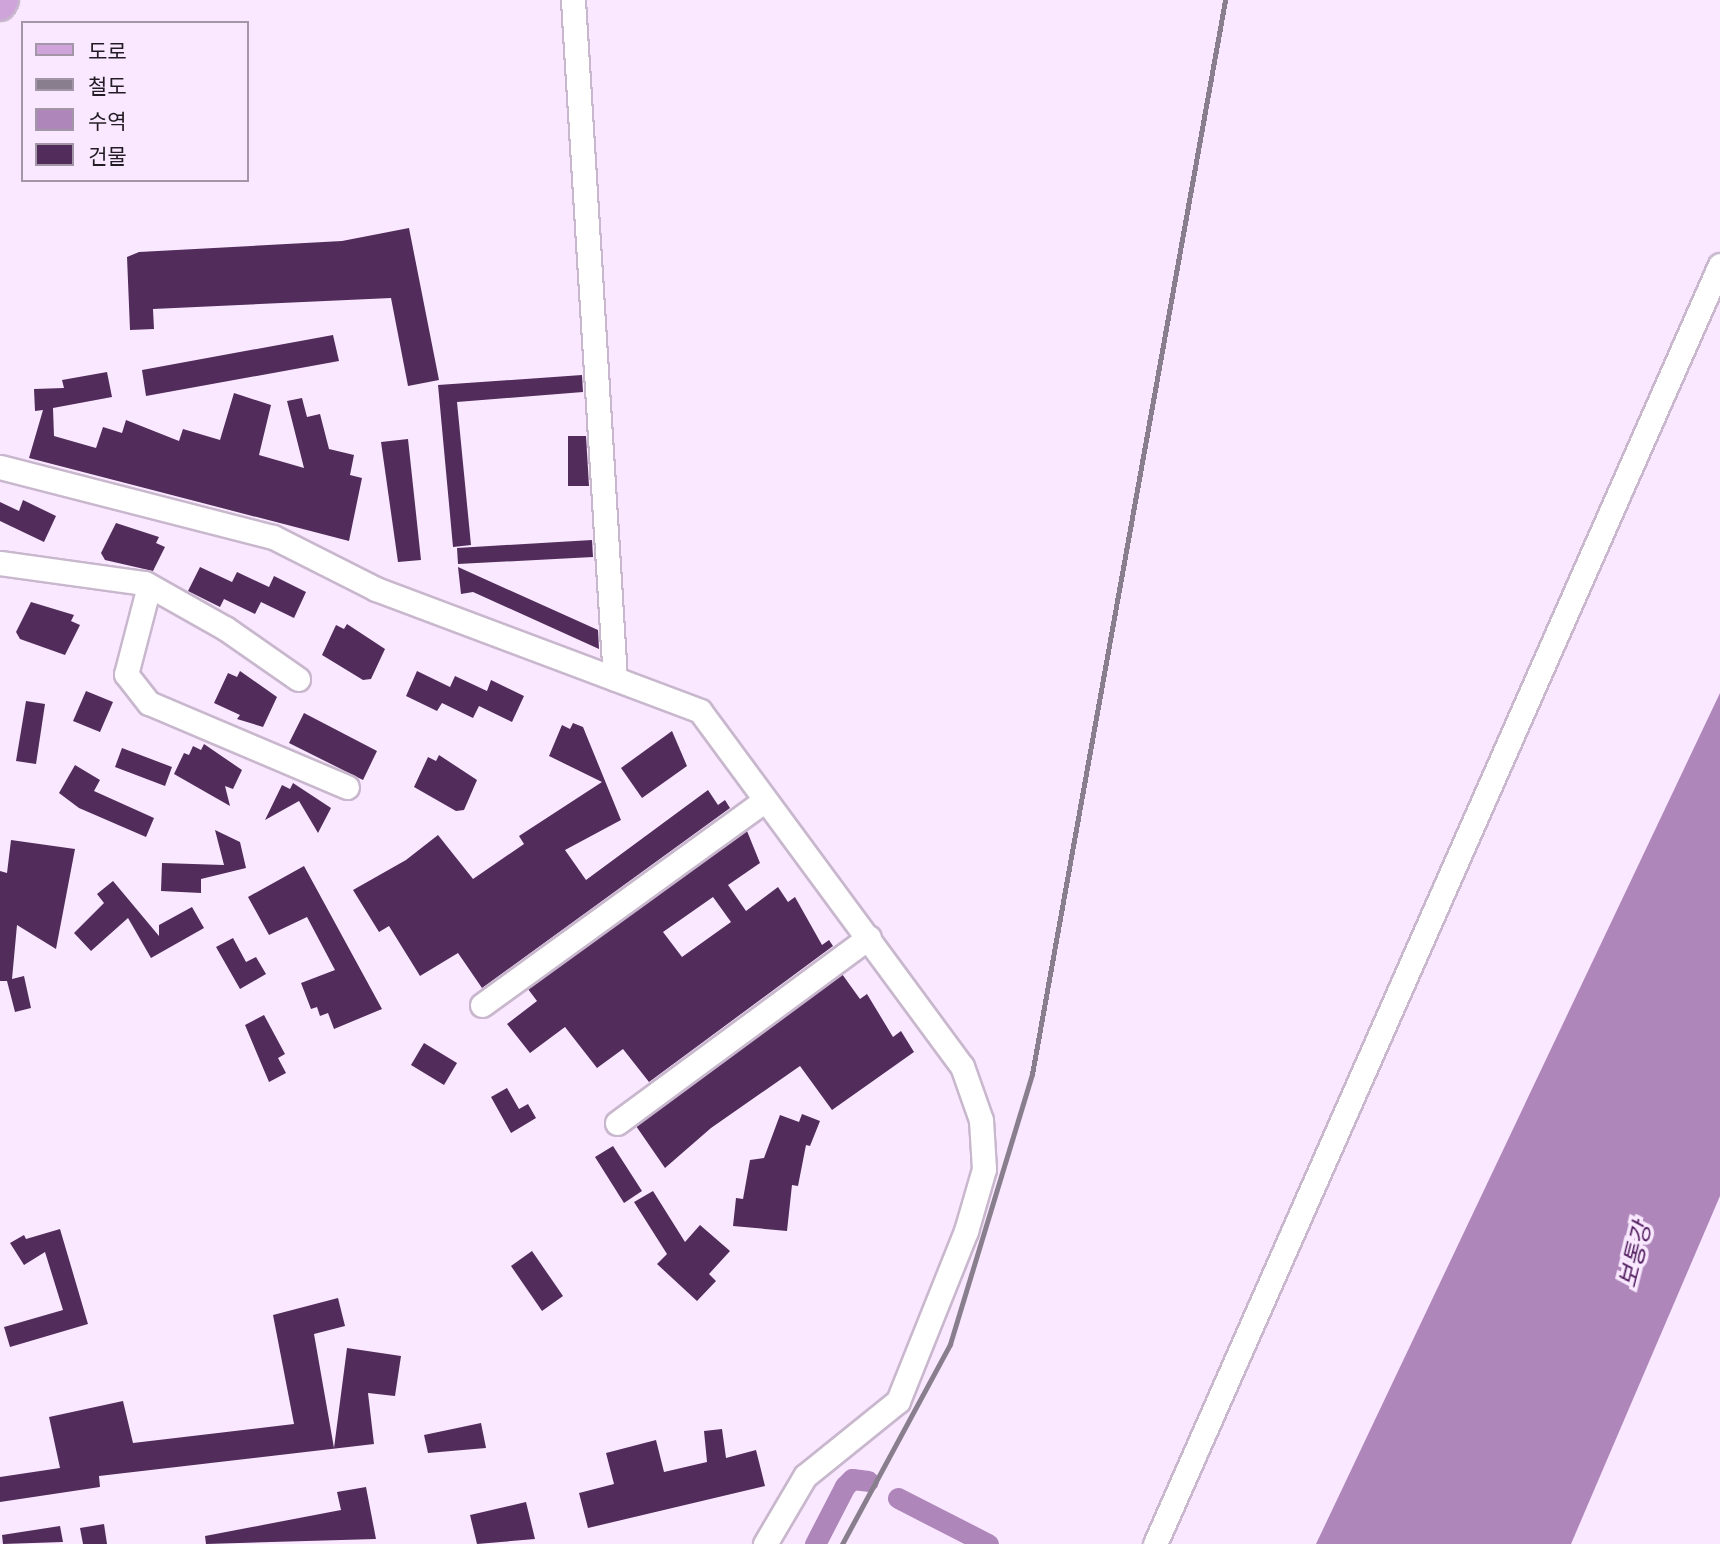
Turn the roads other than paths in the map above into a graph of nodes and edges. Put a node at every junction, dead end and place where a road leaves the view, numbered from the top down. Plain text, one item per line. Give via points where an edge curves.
1 (3, 0) edge
2 (573, 0) edge
3 (0, 5) edge
4 (1720, 265) edge
5 (0, 467) edge
6 (0, 563) edge
7 (149, 586) junction
8 (298, 679) dead end
9 (615, 679) junction
10 (347, 787) dead end
11 (765, 800) junction
12 (869, 937) junction
13 (482, 1005) dead end
14 (617, 1123) dead end
15 (765, 1544) edge
16 (1155, 1544) edge

1 - 3 main road
2 - 9 street
4 - 16 street
5 - 9 street via 273,537 376,589
6 - 7 street
7 - 8 street via 225,628
7 - 10 street via 126,674 149,703
9 - 11 street via 700,711
11 - 12 street
11 - 13 street
12 - 14 street
12 - 15 street via 962,1066 981,1120 984,1169 967,1231 898,1401 805,1476

